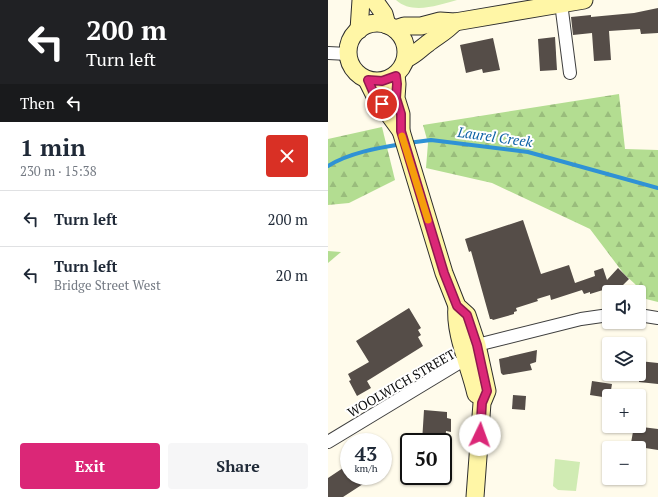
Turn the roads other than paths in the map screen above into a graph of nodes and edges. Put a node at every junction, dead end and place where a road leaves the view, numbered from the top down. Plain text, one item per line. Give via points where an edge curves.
1 (361, 0) edge
2 (374, 0) edge
3 (584, 0) edge
4 (561, 3) junction
5 (455, 22) junction
6 (391, 27) junction
7 (358, 30) junction
8 (328, 53) edge
9 (348, 54) junction
10 (406, 59) junction
11 (570, 72) dead end
12 (396, 76) junction
13 (368, 80) junction
14 (401, 131) junction
15 (457, 306) junction
16 (602, 316) edge
17 (646, 316) edge
18 (658, 318) edge
19 (477, 345) junction
20 (468, 361) junction
21 (482, 403) junction
22 (328, 442) edge
23 (475, 497) edge

1 - 7 main road
2 - 6 main road
3 - 4 main road
4 - 5 main road
4 - 11 street
5 - 6 main road via 440,21 421,26
5 - 10 main road via 417,54
6 - 7 main road via 372,24
6 - 10 main road via 404,39
7 - 9 main road via 351,40
8 - 9 street
9 - 13 main road via 354,70
10 - 12 main road
12 - 13 main road via 382,81
12 - 14 main road
13 - 14 main road via 374,94
14 - 15 main road via 444,273
15 - 19 main road via 467,315
15 - 20 main road via 455,320
16 - 19 street
17 - 18 street
19 - 21 main road via 487,391
20 - 21 main road via 476,394
20 - 22 street, WOOLWICH STREET via 457,364
21 - 23 main road

